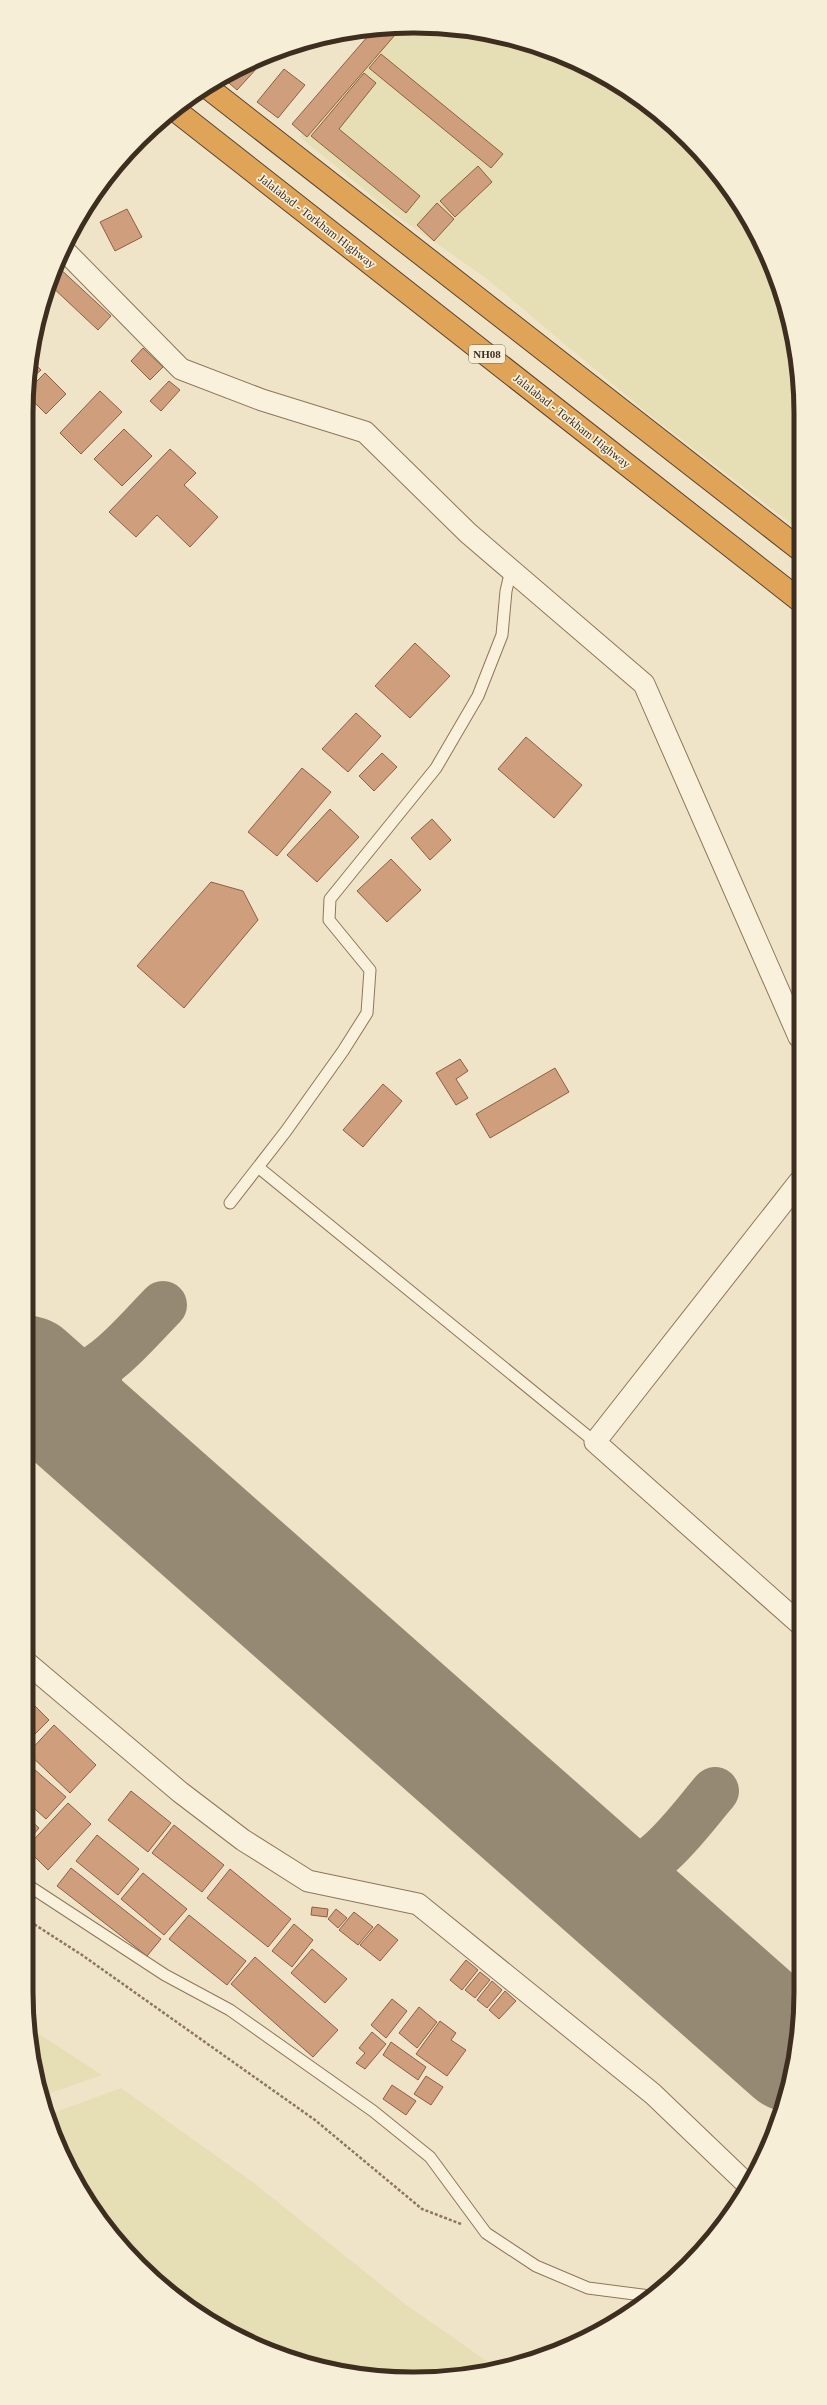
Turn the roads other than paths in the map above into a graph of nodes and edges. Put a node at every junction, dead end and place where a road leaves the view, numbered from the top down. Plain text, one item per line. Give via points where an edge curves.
1 (212, 91) edge
2 (180, 113) edge
3 (68, 254) edge
4 (794, 545) edge
5 (511, 570) junction
6 (794, 596) edge
7 (794, 1026) edge
8 (258, 1167) junction
9 (794, 1188) edge
10 (230, 1203) dead end
11 (595, 1442) junction
12 (794, 1619) edge
13 (33, 1668) edge
14 (33, 1889) edge
15 (744, 2181) edge
16 (642, 2295) edge

1 - 4 highway
2 - 6 highway, Jalalabad - Torkham Highway / NH08
3 - 5 street via 181,369 262,400 364,432 468,533
5 - 7 street via 644,684
5 - 8 lane via 506,590 502,635 478,696 436,768 330,899 328,920 370,970 367,1013 339,1058
8 - 10 lane
8 - 11 lane
9 - 11 street
11 - 12 street
13 - 15 street via 180,1792 243,1840 308,1881 418,1904 653,2094
14 - 16 lane via 165,1975 230,2010 374,2111 430,2157 486,2233 536,2266 588,2288

